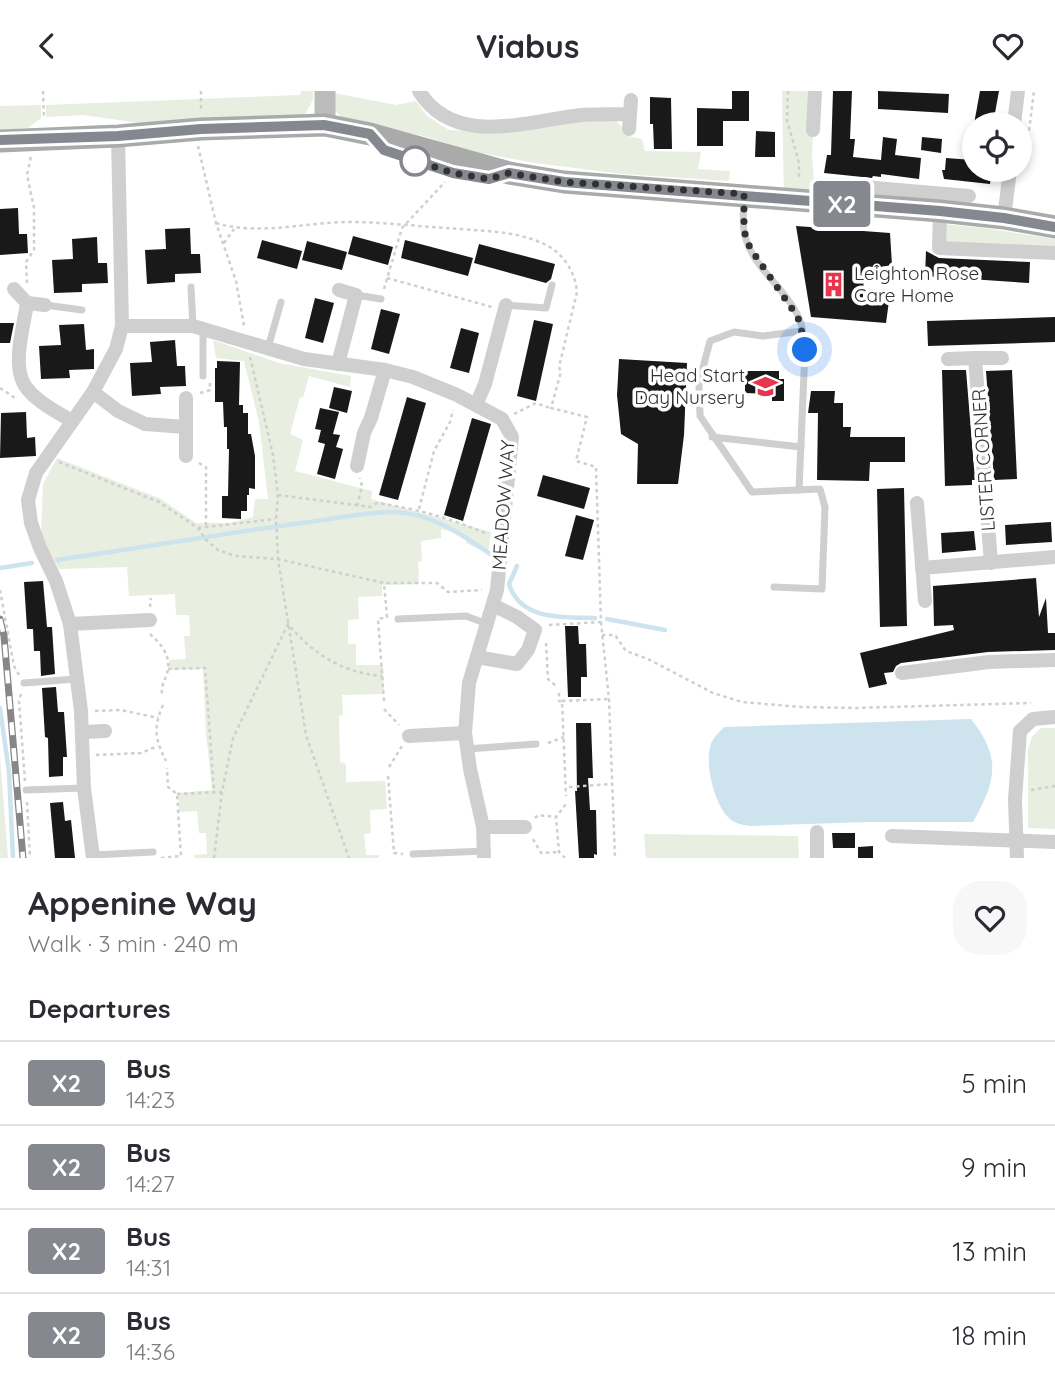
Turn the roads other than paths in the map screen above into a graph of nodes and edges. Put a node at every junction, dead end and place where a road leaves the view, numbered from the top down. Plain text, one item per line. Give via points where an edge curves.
1 (325, 91) edge
2 (419, 91) edge
3 (815, 91) edge
4 (1018, 91) edge
5 (1015, 112) edge
6 (630, 114) dead end
7 (324, 125) junction
8 (813, 130) dead end
9 (370, 134) junction
10 (118, 136) junction
11 (0, 141) edge
12 (509, 173) junction
13 (1008, 182) edge
14 (830, 184) dead end
15 (744, 194) junction
16 (969, 196) dead end
17 (886, 198) junction
18 (940, 211) junction
19 (1004, 218) junction
20 (1055, 227) edge
21 (1055, 253) edge
22 (552, 285) dead end
23 (191, 287) dead end
24 (14, 289) dead end
25 (339, 290) dead end
26 (356, 295) junction
27 (381, 299) road end
28 (281, 302) dead end
29 (27, 303) junction
30 (46, 305) joint
31 (505, 308) joint
32 (82, 310) dead end
33 (122, 326) junction
34 (198, 327) junction
35 (802, 331) junction
36 (268, 348) junction
37 (975, 358) junction
38 (1002, 358) dead end
39 (948, 359) dead end
40 (338, 364) junction
41 (385, 370) junction
42 (203, 376) road end
43 (93, 391) junction
44 (186, 398) road end
45 (476, 405) junction
46 (72, 421) junction
47 (185, 427) junction
48 (712, 437) junction
49 (801, 447) junction
50 (186, 456) road end
51 (357, 466) road end
52 (799, 490) junction
53 (917, 503) dead end
54 (1055, 557) edge
55 (991, 563) junction
56 (922, 569) junction
57 (774, 587) dead end
58 (925, 601) dead end
59 (493, 605) junction
60 (398, 619) dead end
61 (150, 620) road end
62 (70, 624) junction
63 (487, 624) junction
64 (477, 657) junction
65 (1055, 660) edge
66 (902, 673) dead end
67 (76, 679) junction
68 (24, 683) road end
69 (1055, 717) edge
70 (83, 731) junction
71 (105, 731) dead end
72 (465, 733) junction
73 (409, 736) dead end
74 (536, 744) road end
75 (467, 749) junction
76 (84, 787) junction
77 (26, 790) road end
78 (483, 827) junction
79 (525, 827) road end
80 (817, 832) dead end
81 (892, 836) dead end
82 (1016, 840) junction
83 (1055, 842) edge
84 (153, 852) road end
85 (413, 854) road end
86 (485, 855) edge
87 (92, 856) edge
88 (817, 858) edge
89 (1017, 858) edge

1 - 7 street
2 - 6 street via 442,117 463,124 516,125 581,115
3 - 8 street
4 - 5 street
7 - 9 main road
7 - 10 main road
9 - 12 main road
9 - 12 lane via 384,150 453,173 489,179
10 - 11 main road
10 - 33 street
12 - 15 main road via 564,182
13 - 19 street
14 - 17 street
15 - 17 main road via 800,201
15 - 35 lane via 744,231 750,248 791,306
16 - 17 street
17 - 18 main road
18 - 19 main road
18 - 21 street via 939,248
19 - 20 main road
22 - 31 lane via 546,308
23 - 34 lane
24 - 29 street
25 - 26 street
26 - 27 lane
26 - 40 street
28 - 36 lane
29 - 30 street
29 - 46 street via 20,375 25,387
30 - 32 lane
31 - 45 street
33 - 34 street, MEADOW WAY
33 - 43 street via 116,349
34 - 36 street, MEADOW WAY
34 - 42 lane
35 - 48 lane via 734,333 710,341 699,383 700,416
35 - 49 lane
36 - 40 street, MEADOW WAY
37 - 38 street
37 - 39 street
37 - 55 street, LISTER CORNER
40 - 41 street, MEADOW WAY
41 - 45 street, MEADOW WAY via 413,377
41 - 51 street
43 - 46 street
43 - 47 street via 145,424
44 - 47 street
45 - 59 street, MEADOW WAY via 502,419 512,437
46 - 62 street via 36,473 28,500 31,523
47 - 50 street
48 - 49 lane
48 - 52 lane via 752,492
49 - 52 lane
52 - 57 lane via 820,489 825,507 822,589
53 - 56 street
54 - 55 street
55 - 56 street
56 - 58 street
59 - 63 street, MEADOW WAY
59 - 64 street via 535,630 517,664
60 - 63 lane via 466,615
61 - 62 street
62 - 67 street
63 - 64 street, MEADOW WAY
64 - 72 street, MEADOW WAY via 469,683
65 - 66 street
67 - 68 lane
67 - 70 street
69 - 82 street via 1032,719 1020,731
70 - 71 street
70 - 76 street
72 - 73 street
72 - 75 street, MEADOW WAY
74 - 75 lane
75 - 78 street, MEADOW WAY
76 - 77 lane
76 - 87 street
78 - 79 street
78 - 86 street, MEADOW WAY
80 - 88 street
81 - 82 street
82 - 83 street
82 - 89 street
84 - 87 lane
85 - 86 lane

